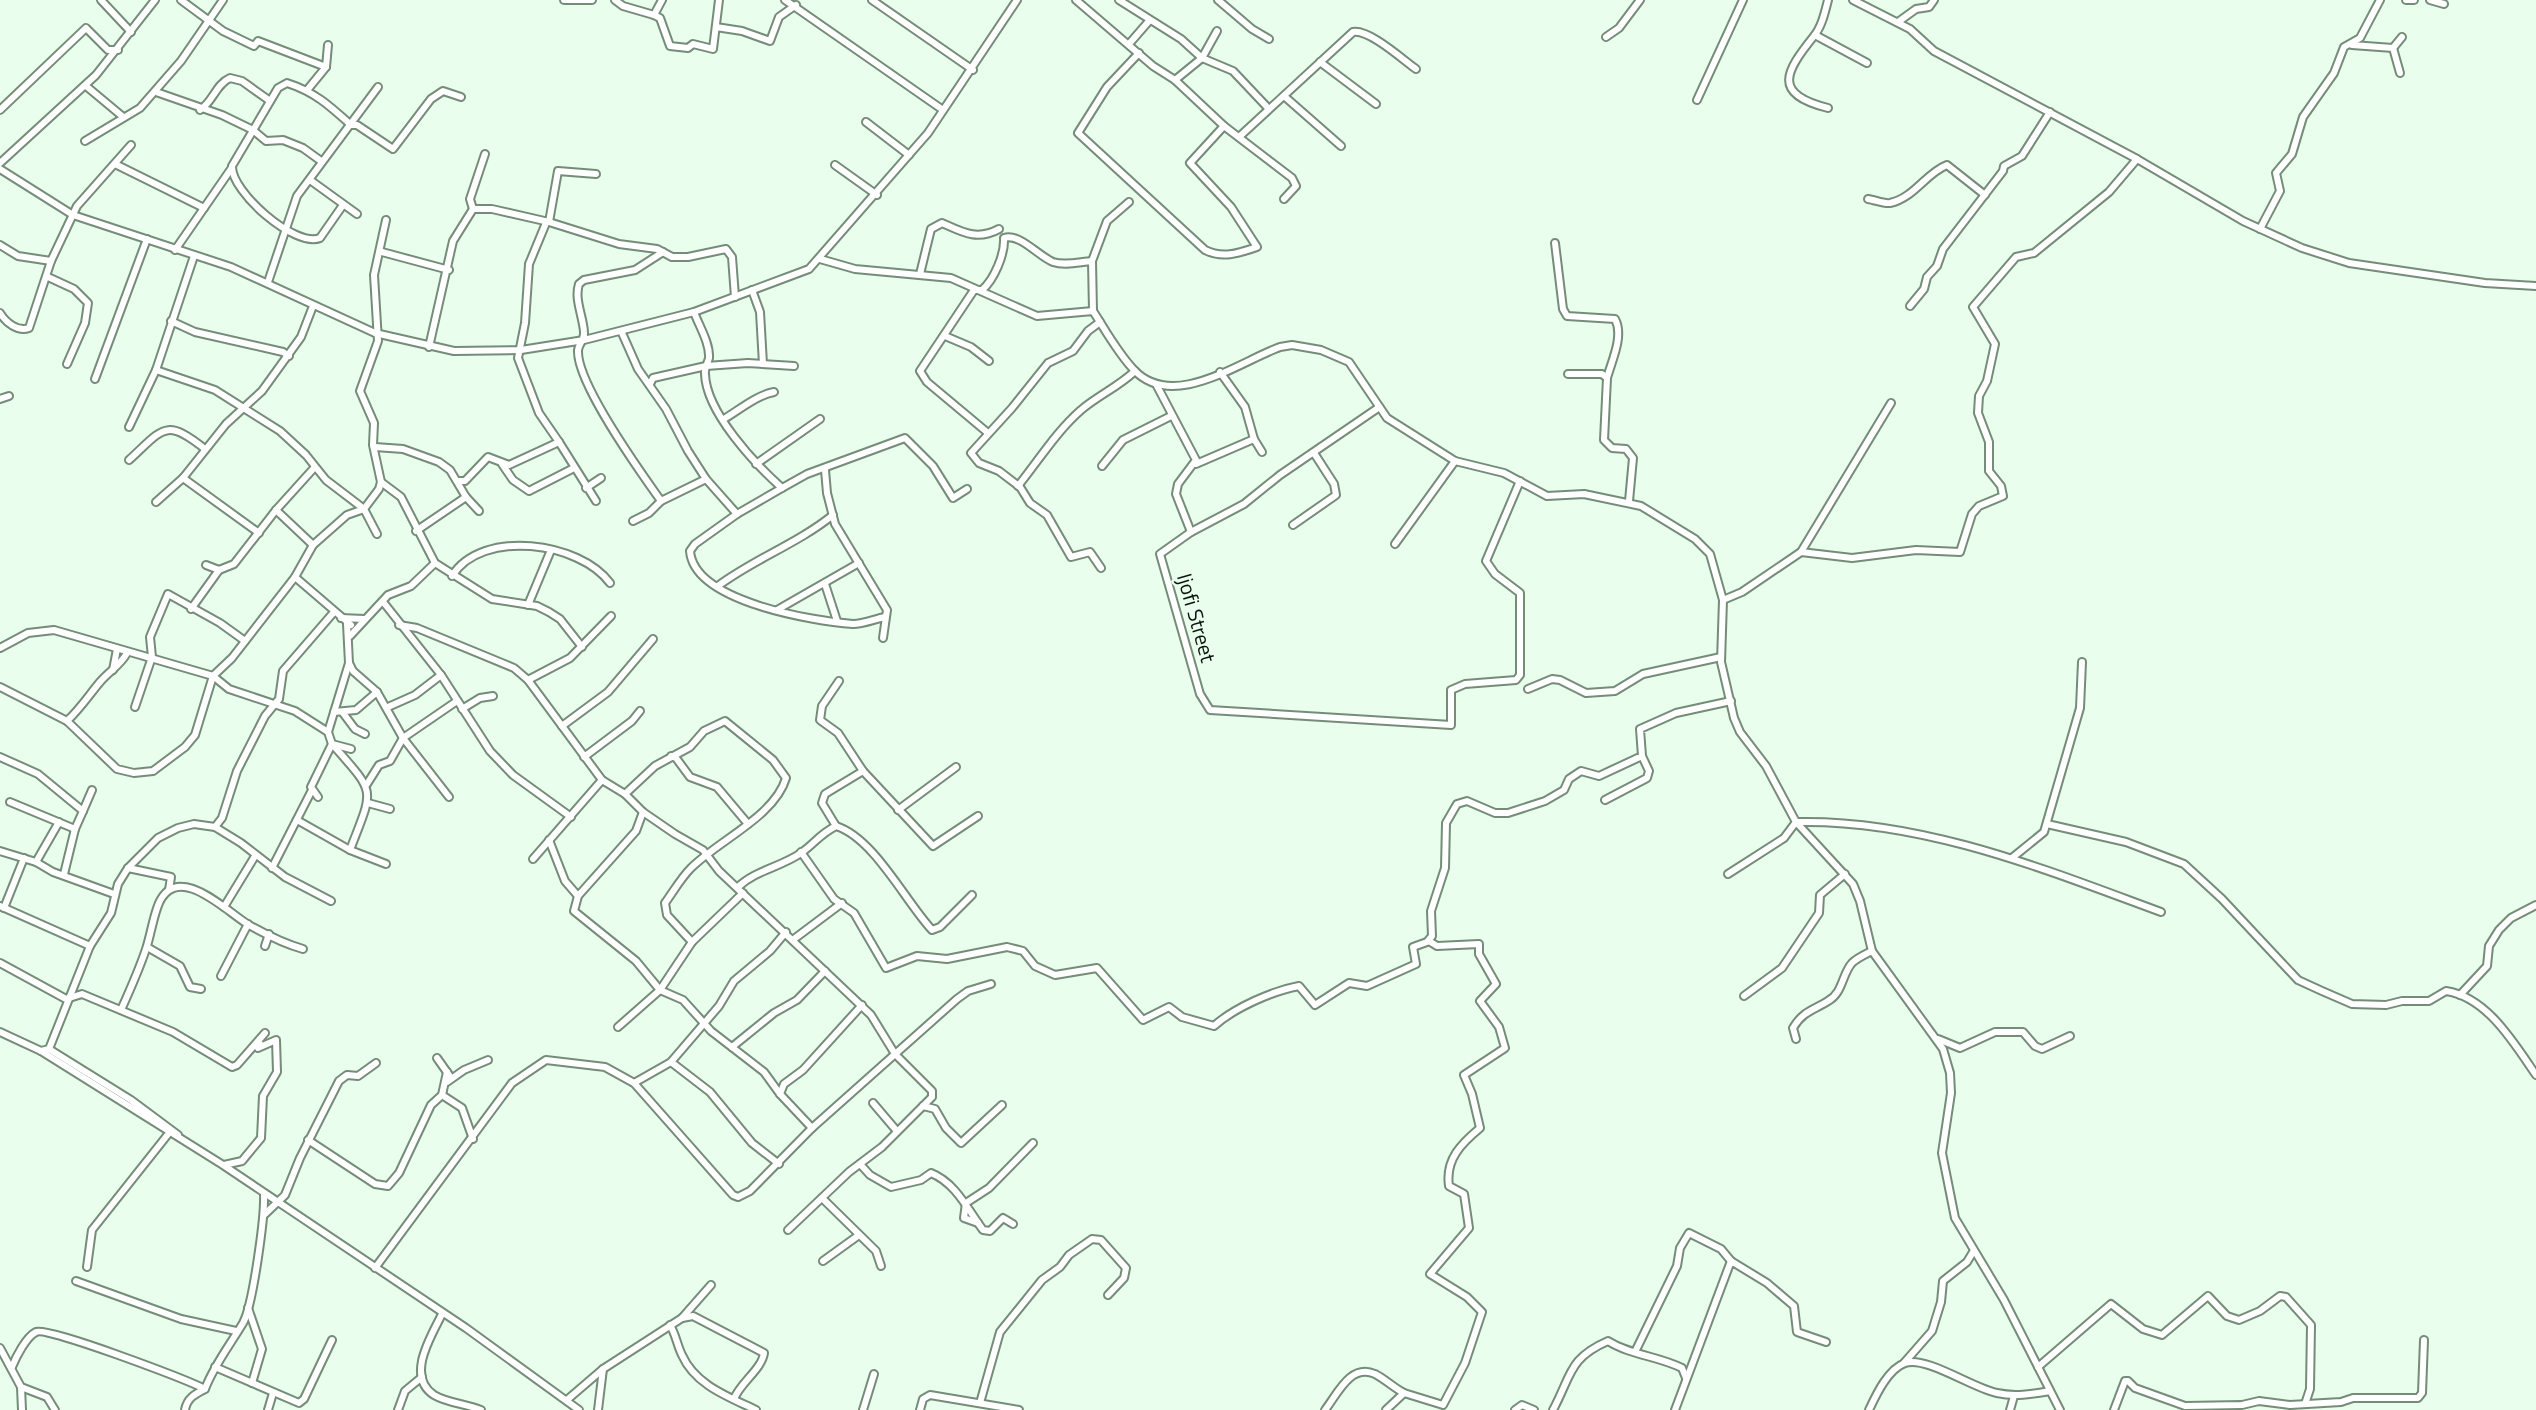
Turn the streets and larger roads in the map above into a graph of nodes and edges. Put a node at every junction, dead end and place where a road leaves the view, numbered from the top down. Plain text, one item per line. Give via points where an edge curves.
1 (102, 0) edge
2 (155, 0) edge
3 (181, 0) edge
4 (223, 0) edge
5 (564, 0) edge
6 (592, 0) edge
7 (615, 0) edge
8 (662, 0) edge
9 (719, 0) edge
10 (785, 0) edge
11 (872, 0) edge
12 (1017, 0) edge
13 (1076, 0) edge
14 (1119, 0) edge
15 (1218, 0) edge
16 (1640, 0) edge
17 (1743, 0) edge
18 (1828, 0) edge
19 (1853, 0) edge
20 (1934, 0) edge
21 (2380, 0) edge
22 (2406, 0) edge
23 (2413, 0) edge
24 (2430, 0) edge
25 (1085, 3) edge
26 (2444, 4) dead end
27 (796, 5) junction
28 (653, 15) junction
29 (207, 21) junction
30 (1149, 21) junction
31 (1898, 22) junction
32 (716, 27) junction
33 (1217, 31) dead end
34 (131, 32) junction
35 (1815, 35) junction
36 (1606, 37) dead end
37 (2402, 37) dead end
38 (1269, 39) dead end
39 (1129, 44) junction
40 (328, 45) dead end
41 (2352, 45) junction
42 (2393, 48) junction
43 (118, 50) junction
44 (1139, 54) junction
45 (1202, 58) junction
46 (1321, 62) junction
47 (1867, 63) dead end
48 (326, 68) junction
49 (1416, 68) dead end
50 (973, 70) junction
51 (2400, 73) dead end
52 (1175, 80) junction
53 (86, 86) junction
54 (378, 87) dead end
55 (308, 89) junction
56 (156, 92) junction
57 (1284, 96) junction
58 (461, 97) dead end
59 (1697, 100) dead end
60 (270, 101) junction
61 (1376, 104) dead end
62 (1268, 108) junction
63 (1828, 108) dead end
64 (0, 110) edge
65 (199, 110) junction
66 (943, 110) junction
67 (2050, 112) junction
68 (122, 116) junction
69 (866, 122) dead end
70 (351, 125) junction
71 (1224, 126) junction
72 (253, 130) junction
73 (1239, 136) junction
74 (85, 141) dead end
75 (131, 145) dead end
76 (1341, 146) dead end
77 (485, 154) dead end
78 (909, 155) junction
79 (2137, 159) junction
80 (321, 161) junction
81 (0, 163) edge
82 (115, 164) junction
83 (835, 165) dead end
84 (0, 169) edge
85 (231, 169) junction
86 (596, 174) dead end
87 (310, 180) junction
88 (877, 195) junction
89 (1985, 195) junction
90 (1284, 199) dead end
91 (1868, 199) dead end
92 (1129, 202) dead end
93 (343, 205) junction
94 (204, 208) junction
95 (473, 209) junction
96 (73, 215) junction
97 (357, 215) dead end
98 (386, 220) dead end
99 (547, 223) junction
100 (999, 229) dead end
101 (2260, 229) junction
102 (287, 230) junction
103 (147, 239) junction
104 (1555, 243) dead end
105 (0, 245) edge
106 (175, 250) junction
107 (382, 252) junction
108 (663, 252) junction
109 (194, 256) junction
110 (820, 259) junction
111 (51, 261) junction
112 (1091, 261) junction
113 (449, 270) junction
114 (920, 275) junction
115 (48, 277) junction
116 (268, 282) junction
117 (2536, 286) edge
118 (752, 290) junction
119 (974, 290) junction
120 (735, 296) junction
121 (313, 306) junction
122 (1910, 306) dead end
123 (1093, 311) junction
124 (0, 313) edge
125 (694, 313) junction
126 (171, 321) junction
127 (1100, 322) junction
128 (375, 333) junction
129 (622, 333) junction
130 (945, 336) junction
131 (583, 340) junction
132 (429, 347) junction
133 (521, 350) junction
134 (289, 356) junction
135 (989, 361) dead end
136 (67, 364) dead end
137 (763, 364) junction
138 (706, 366) junction
139 (794, 366) dead end
140 (156, 370) junction
141 (1135, 371) junction
142 (1220, 372) junction
143 (1568, 374) dead end
144 (1607, 378) junction
145 (95, 379) dead end
146 (650, 384) junction
147 (1156, 384) junction
148 (774, 392) dead end
149 (9, 396) dead end
150 (0, 399) edge
151 (1891, 403) dead end
152 (245, 407) junction
153 (1378, 408) junction
154 (1171, 416) junction
155 (724, 419) junction
156 (820, 419) dead end
157 (128, 427) dead end
158 (988, 433) junction
159 (1254, 439) junction
160 (559, 442) junction
161 (375, 447) junction
162 (205, 449) junction
163 (1262, 452) dead end
164 (1314, 453) junction
165 (129, 460) dead end
166 (1455, 461) junction
167 (502, 464) junction
168 (756, 464) junction
169 (1196, 464) junction
170 (1102, 466) dead end
171 (314, 468) junction
172 (574, 468) junction
173 (825, 470) junction
174 (183, 478) junction
175 (601, 478) dead end
176 (706, 479) junction
177 (458, 481) junction
178 (1520, 481) junction
179 (381, 482) junction
180 (1018, 486) junction
181 (586, 488) junction
182 (782, 488) junction
183 (967, 489) dead end
184 (466, 497) junction
185 (1629, 501) junction
186 (156, 502) dead end
187 (596, 502) dead end
188 (661, 502) junction
189 (364, 509) junction
190 (276, 510) junction
191 (479, 510) dead end
192 (737, 514) junction
193 (833, 515) junction
194 (633, 521) dead end
195 (1293, 525) dead end
196 (416, 531) junction
197 (1191, 532) junction
198 (259, 533) junction
199 (377, 534) dead end
200 (1395, 544) dead end
201 (313, 545) junction
202 (551, 550) junction
203 (1801, 552) junction
204 (435, 563) junction
205 (859, 563) junction
206 (206, 565) dead end
207 (1101, 568) dead end
208 (219, 570) junction
209 (452, 576) junction
210 (295, 577) junction
211 (610, 583) dead end
212 (825, 584) junction
213 (718, 586) junction
214 (1723, 600) junction
215 (384, 603) junction
216 (528, 605) junction
217 (191, 609) junction
218 (777, 610) junction
219 (334, 612) junction
220 (611, 616) dead end
221 (885, 617) junction
222 (340, 618) junction
223 (364, 619) junction
224 (837, 621) junction
225 (347, 624) junction
226 (400, 625) junction
227 (356, 626) junction
228 (350, 636) junction
229 (883, 638) dead end
230 (653, 639) dead end
231 (245, 641) junction
232 (582, 647) junction
233 (0, 648) edge
234 (117, 649) junction
235 (127, 653) junction
236 (152, 657) junction
237 (1721, 657) junction
238 (2082, 662) dead end
239 (113, 670) junction
240 (350, 672) junction
241 (441, 675) junction
242 (213, 676) junction
243 (528, 680) junction
244 (839, 681) dead end
245 (0, 687) edge
246 (1528, 689) dead end
247 (377, 692) junction
248 (493, 696) dead end
249 (457, 701) junction
250 (1731, 701) junction
251 (275, 704) junction
252 (135, 707) dead end
253 (388, 707) junction
254 (462, 709) junction
255 (640, 711) dead end
256 (334, 712) junction
257 (344, 713) junction
258 (66, 721) junction
259 (562, 726) junction
260 (328, 732) junction
261 (365, 734) dead end
262 (403, 738) junction
263 (332, 744) junction
264 (351, 749) dead end
265 (671, 756) junction
266 (1642, 756) junction
267 (0, 757) edge
268 (584, 757) junction
269 (956, 767) dead end
270 (863, 771) junction
271 (602, 780) junction
272 (367, 784) junction
273 (92, 790) dead end
274 (312, 790) junction
275 (625, 793) junction
276 (318, 797) dead end
277 (449, 797) dead end
278 (1605, 800) dead end
279 (10, 802) dead end
280 (368, 803) junction
281 (390, 809) dead end
282 (898, 810) junction
283 (83, 811) junction
284 (643, 812) junction
285 (978, 816) dead end
286 (571, 817) junction
287 (297, 820) junction
288 (59, 822) junction
289 (1796, 822) junction
290 (748, 824) junction
291 (2047, 824) junction
292 (836, 826) junction
293 (215, 827) junction
294 (75, 829) junction
295 (549, 840) junction
296 (350, 850) junction
297 (0, 851) edge
298 (801, 852) junction
299 (707, 854) junction
300 (255, 856) junction
301 (24, 858) junction
302 (2012, 858) junction
303 (533, 859) dead end
304 (36, 862) junction
305 (386, 864) dead end
306 (128, 868) junction
307 (272, 868) junction
308 (64, 874) junction
309 (1728, 874) dead end
310 (1844, 874) junction
311 (169, 890) junction
312 (741, 890) junction
313 (114, 894) junction
314 (972, 895) dead end
315 (578, 896) junction
316 (331, 901) dead end
317 (842, 904) junction
318 (2536, 905) edge
319 (2, 907) edge
320 (224, 907) junction
321 (2161, 912) dead end
322 (248, 924) junction
323 (786, 932) junction
324 (269, 934) junction
325 (793, 939) junction
326 (1429, 941) junction
327 (692, 942) junction
328 (90, 946) junction
329 (265, 946) dead end
330 (146, 947) junction
331 (303, 949) dead end
332 (1872, 951) junction
333 (0, 962) edge
334 (825, 971) junction
335 (221, 976) dead end
336 (991, 984) dead end
337 (201, 989) dead end
338 (660, 990) junction
339 (73, 995) junction
340 (2460, 995) junction
341 (1744, 996) dead end
342 (862, 1005) junction
343 (121, 1010) junction
344 (704, 1023) junction
345 (618, 1027) dead end
346 (0, 1032) edge
347 (2070, 1037) dead end
348 (1937, 1038) junction
349 (1796, 1039) dead end
350 (732, 1047) junction
351 (45, 1050) junction
352 (895, 1054) junction
353 (437, 1058) dead end
354 (488, 1060) dead end
355 (671, 1062) junction
356 (376, 1063) dead end
357 (2536, 1074) edge
358 (450, 1081) junction
359 (634, 1083) junction
360 (780, 1094) junction
361 (442, 1096) junction
362 (873, 1103) dead end
363 (1002, 1105) dead end
364 (923, 1106) junction
365 (812, 1128) junction
366 (896, 1130) junction
367 (169, 1133) junction
368 (473, 1139) junction
369 (183, 1140) junction
370 (308, 1140) junction
371 (1032, 1143) dead end
372 (779, 1164) junction
373 (860, 1164) junction
374 (223, 1165) junction
375 (264, 1194) junction
376 (822, 1198) junction
377 (278, 1202) junction
378 (966, 1203) junction
379 (265, 1214) junction
380 (1013, 1224) dead end
381 (788, 1230) dead end
382 (859, 1236) junction
383 (1973, 1252) junction
384 (823, 1261) dead end
385 (1731, 1261) junction
386 (881, 1266) dead end
387 (87, 1267) dead end
388 (375, 1268) junction
389 (76, 1281) dead end
390 (711, 1285) dead end
391 (1108, 1295) dead end
392 (248, 1308) junction
393 (442, 1314) junction
394 (682, 1318) junction
395 (670, 1325) junction
396 (236, 1331) junction
397 (332, 1340) dead end
398 (2424, 1340) dead end
399 (1826, 1342) dead end
400 (0, 1348) edge
401 (1635, 1352) junction
402 (1904, 1363) junction
403 (12, 1367) junction
404 (215, 1367) junction
405 (2038, 1367) junction
406 (603, 1369) junction
407 (874, 1374) dead end
408 (422, 1377) junction
409 (1687, 1380) junction
410 (252, 1383) junction
411 (21, 1387) junction
412 (205, 1389) junction
413 (2050, 1391) junction
414 (273, 1393) junction
415 (1404, 1394) junction
416 (2014, 1396) junction
417 (568, 1399) junction
418 (734, 1399) junction
419 (980, 1403) junction
420 (2305, 1404) junction
421 (1444, 1407) edge
422 (22, 1410) edge
423 (55, 1410) edge
424 (185, 1410) edge
425 (268, 1410) edge
426 (398, 1410) edge
427 (481, 1410) edge
428 (579, 1410) edge
429 (598, 1410) edge
430 (756, 1410) edge
431 (863, 1410) edge
432 (920, 1410) edge
433 (1019, 1410) edge
434 (1325, 1410) edge
435 (1386, 1410) edge
436 (1515, 1410) edge
437 (1534, 1410) edge
438 (1553, 1410) edge
439 (1675, 1410) edge
440 (1869, 1410) edge
441 (2010, 1410) edge
442 (2060, 1410) edge
443 (2114, 1410) edge

1 - 34 street
2 - 34 street
3 - 29 street
4 - 29 street
5 - 6 street
7 - 28 street
8 - 28 street
9 - 32 street
10 - 27 street
11 - 50 street
12 - 50 street
13 - 25 street
14 - 30 street
15 - 38 street
16 - 36 street
17 - 59 street
18 - 35 street
19 - 31 street
20 - 31 street
21 - 41 street
22 - 23 street
24 - 26 street
25 - 39 street
27 - 32 street via 779,17 770,41
27 - 66 street via 819,26
28 - 32 street via 660,18 670,46 688,48 693,44 713,49
29 - 48 street via 254,46 258,41 276,46
29 - 56 street
30 - 39 street
30 - 45 street via 1181,39
31 - 67 street via 1934,51
33 - 45 street
34 - 43 street
35 - 47 street
35 - 63 street via 1791,65 1789,89
37 - 42 street
39 - 44 street
40 - 48 street
41 - 42 street
41 - 101 street via 2344,47 2334,74 2303,117 2292,154 2276,173 2280,191
42 - 51 street
43 - 53 street
43 - 64 street via 108,50 86,28
44 - 52 street
44 - 71 street via 1107,87 1078,133 1205,250 1234,255 1257,247 1231,207 1191,163
45 - 52 street
45 - 62 street via 1233,71
46 - 49 street via 1347,36 1359,31
46 - 57 street
46 - 61 street
48 - 55 street
50 - 66 street
52 - 71 street
53 - 68 street
53 - 81 street
54 - 70 street
55 - 60 street via 282,84
55 - 70 street
56 - 65 street
56 - 68 street via 130,116
57 - 62 street
57 - 76 street
58 - 70 street via 443,91 431,99 393,149
60 - 65 street via 230,78
60 - 72 street
62 - 73 street
65 - 72 street
66 - 78 street
67 - 79 street
67 - 89 street via 2022,156 2004,166
68 - 74 street
69 - 78 street
70 - 80 street
71 - 73 street
72 - 80 street via 266,141 283,140
72 - 85 street
73 - 90 street via 1296,182
75 - 82 street
77 - 95 street via 470,199
78 - 88 street
79 - 101 street
79 - 203 street via 2109,192 2034,253 2016,257 1973,307 1996,344 1979,396 1979,413 1989,442 1989,471 2003,496 1972,514 1960,552 1916,550 1852,558
80 - 87 street
82 - 94 street
82 - 96 street
83 - 88 street
84 - 96 street
85 - 94 street
85 - 102 street via 247,198
86 - 99 street via 558,171
87 - 93 street
87 - 102 street via 297,196
88 - 110 street
89 - 91 street via 1947,165 1912,193 1889,204
89 - 122 street via 1943,249 1924,289
92 - 112 street via 1107,221
93 - 97 street
93 - 102 street via 320,238 311,240
94 - 106 street
95 - 99 street via 492,209
95 - 113 street via 453,242
96 - 103 street
96 - 111 street
98 - 107 street
99 - 108 street
99 - 133 street via 529,264
100 - 114 street via 975,236 942,223 931,229
101 - 117 street via 2349,263
102 - 116 street
103 - 106 street
103 - 145 street
104 - 144 street via 1567,316 1615,318 1617,323 1618,340
105 - 111 street via 18,256
106 - 109 street
107 - 113 street
107 - 128 street via 374,275
108 - 120 street via 688,257 726,249 732,257
108 - 131 street via 635,270 579,284 576,292
109 - 116 street
109 - 126 street
110 - 114 street via 855,269
110 - 118 street via 809,269
111 - 115 street
112 - 119 street via 1051,261 1008,236 988,286
112 - 123 street
113 - 132 street
114 - 119 street via 951,278
115 - 124 street via 27,329 8,324
115 - 136 street via 74,289 88,303 85,323
116 - 121 street
118 - 120 street
118 - 137 street via 760,312
119 - 123 street via 1037,316
119 - 130 street
120 - 125 street
121 - 128 street
121 - 134 street
123 - 127 street
125 - 129 street
125 - 138 street via 708,345
126 - 134 street via 195,332
126 - 140 street
127 - 141 street
127 - 158 street via 1073,351 1048,363
128 - 132 street
128 - 161 street via 377,341 360,391 374,423
129 - 131 street
129 - 146 street
130 - 135 street
130 - 158 street via 920,373
131 - 133 street
131 - 188 street via 578,350 588,382 621,446
132 - 133 street
133 - 160 street via 518,359 538,413
134 - 152 street
137 - 138 street
137 - 139 street
138 - 146 street via 653,378
138 - 155 street via 712,396
140 - 152 street via 215,390
140 - 157 street
141 - 147 street
141 - 180 street via 1117,389 1083,408
142 - 147 street via 1178,387
142 - 153 street via 1280,347 1321,349 1349,362
142 - 159 street via 1245,407
143 - 144 street
144 - 185 street via 1604,440 1612,448 1626,449 1633,458
146 - 176 street
147 - 154 street
148 - 155 street via 762,394
149 - 150 street
151 - 203 street
152 - 162 street
152 - 171 street via 293,442
153 - 164 street, Ijofi Street
153 - 166 street
154 - 169 street
154 - 170 street via 1123,440
155 - 168 street via 738,445
156 - 168 street
158 - 180 street via 971,453 979,463
159 - 163 street
159 - 169 street
160 - 167 street via 523,461
160 - 172 street
161 - 177 street via 403,449 439,462
161 - 179 street
162 - 165 street via 184,432 168,429
162 - 174 street
164 - 195 street via 1336,495
164 - 197 street, Ijofi Street via 1244,504
166 - 178 street
166 - 200 street
167 - 172 street via 528,491
167 - 177 street via 488,457 465,481
168 - 182 street
169 - 197 street via 1178,484 1176,494
171 - 189 street
171 - 190 street
172 - 181 street
173 - 182 street
173 - 183 street via 905,438 933,467 953,498
173 - 193 street
174 - 186 street
174 - 198 street
175 - 181 street
176 - 188 street
176 - 192 street
177 - 184 street
178 - 185 street via 1547,496 1584,494
178 - 197 street, Ijofi Street via 1486,561 1520,593 1520,675 1505,683 1465,684 1451,690 1451,725 1210,710 1200,694 1160,554
179 - 189 street
179 - 196 street via 401,497
180 - 207 street via 1047,516 1071,557 1090,552
181 - 187 street
182 - 192 street
184 - 191 street
184 - 196 street
185 - 214 street via 1702,544 1718,573
188 - 194 street
189 - 199 street
189 - 201 street via 347,514
190 - 198 street
190 - 201 street
192 - 213 street via 690,551 695,565
193 - 205 street
193 - 213 street
196 - 204 street
198 - 208 street via 234,564
201 - 210 street
202 - 209 street via 507,546 474,554
202 - 211 street via 594,566
202 - 216 street
203 - 214 street
204 - 209 street
204 - 215 street via 411,586 388,595
205 - 212 street
205 - 221 street via 887,610
206 - 208 street
208 - 217 street
209 - 216 street via 492,599
210 - 219 street
210 - 231 street
212 - 218 street
212 - 224 street
213 - 218 street via 747,603
214 - 237 street
215 - 223 street
215 - 226 street
216 - 232 street via 560,619
217 - 231 street
217 - 236 street via 168,594 150,637
218 - 224 street
219 - 222 street
219 - 251 street via 283,671
220 - 232 street
221 - 224 street via 856,624
221 - 229 street
222 - 223 street
222 - 225 street
223 - 227 street
225 - 227 street
225 - 228 street
226 - 241 street
226 - 243 street via 514,668
227 - 228 street
228 - 240 street
230 - 259 street via 608,692
231 - 242 street
232 - 243 street
233 - 234 street via 28,633 54,629
234 - 235 street
234 - 239 street
235 - 236 street
235 - 239 street
236 - 242 street
236 - 252 street
237 - 246 street via 1643,674 1615,691 1586,693 1560,680
237 - 250 street
238 - 291 street via 2080,708
239 - 258 street
240 - 247 street
240 - 256 street
241 - 249 street
241 - 253 street via 415,695
242 - 251 street via 229,690
242 - 258 street via 195,735 153,771 117,769
243 - 259 street
244 - 270 street via 822,706 820,720 838,733
245 - 258 street
247 - 253 street
247 - 257 street via 356,710
248 - 254 street
249 - 254 street
249 - 262 street
250 - 266 street via 1676,713 1640,729
250 - 289 street via 1740,732 1766,766
251 - 260 street via 295,710
251 - 293 street via 237,771
253 - 262 street
254 - 286 street via 478,736 513,775
255 - 268 street
256 - 257 street
256 - 260 street
257 - 261 street via 355,729
259 - 268 street
260 - 263 street
262 - 272 street via 390,761 379,765
262 - 277 street
263 - 264 street
263 - 272 street
263 - 274 street
265 - 275 street
265 - 290 street via 690,777 717,787
265 - 290 street via 724,721 773,760 786,778 782,792
266 - 278 street via 1649,771 1647,778
266 - 326 street via 1599,776 1581,771 1569,779 1564,790 1521,811 1496,813 1467,801 1457,804 1446,823 1445,868
267 - 283 street via 38,774
268 - 271 street
269 - 282 street
270 - 282 street
270 - 292 street via 825,794 822,803
271 - 275 street
271 - 286 street
272 - 280 street
273 - 283 street
274 - 276 street
274 - 287 street
275 - 284 street
279 - 288 street
280 - 281 street
280 - 296 street
282 - 285 street via 933,846
283 - 294 street
284 - 299 street
284 - 315 street via 636,831
286 - 295 street
287 - 296 street
287 - 307 street
288 - 294 street
288 - 304 street
289 - 302 street via 1841,821
289 - 309 street via 1784,838
289 - 310 street
290 - 299 street
291 - 302 street via 2045,832
291 - 340 street via 2126,842 2184,864 2298,980 2352,1004 2429,1001 2445,991
292 - 298 street via 818,835
292 - 314 street via 846,829 875,857 932,930
293 - 300 street
293 - 306 street via 194,824 178,828 158,838
294 - 308 street
295 - 303 street
295 - 315 street via 563,877
296 - 305 street
297 - 301 street
298 - 312 street via 749,877
298 - 317 street
299 - 312 street
299 - 327 street via 665,903 667,915
300 - 307 street
300 - 320 street
301 - 304 street
301 - 319 street
302 - 321 street
304 - 308 street
306 - 311 street via 171,877
306 - 313 street
307 - 316 street
308 - 313 street
310 - 332 street via 1860,901
310 - 341 street via 1820,895 1819,913 1782,968
311 - 320 street via 177,886 198,889
311 - 330 street via 159,903
312 - 323 street
312 - 327 street
313 - 328 street via 111,913
315 - 338 street via 574,911 636,961
317 - 325 street
317 - 326 street via 853,913 886,968 918,956 947,959 1016,948 1035,966 1055,975 1097,968 1143,1020 1169,1007 1208,1027 1283,989 1299,986 1315,1005 1349,983 1367,986 1381,981 1416,964 1413,947
318 - 340 street via 2506,922 2489,946 2487,966
319 - 328 street
320 - 322 street
322 - 324 street
322 - 335 street
323 - 325 street
323 - 344 street via 734,981
324 - 329 street
324 - 331 street
325 - 334 street
326 - 421 street via 1437,946 1479,944 1481,961 1496,985 1480,1001 1499,1027 1505,1048 1463,1077 1480,1128 1462,1141 1448,1179 1449,1186 1464,1194 1469,1228 1430,1274 1482,1312
327 - 338 street
328 - 339 street
330 - 337 street via 180,967 190,987
330 - 343 street
332 - 348 street
332 - 349 street via 1853,962 1839,992 1796,1022
333 - 339 street via 66,999
334 - 342 street
334 - 350 street via 797,1000
336 - 352 street via 968,991
338 - 344 street via 683,1000
338 - 345 street
339 - 343 street via 82,994
339 - 351 street
340 - 357 street via 2497,1024
342 - 352 street
342 - 360 street via 803,1070 784,1084
343 - 374 street via 173,1032 232,1067 265,1033 258,1048 276,1040 277,1072 263,1096 258,1145 242,1161
344 - 350 street
344 - 355 street
346 - 351 street
347 - 348 street via 2042,1049 2023,1031 1995,1032 1960,1048
348 - 383 street via 1950,1073 1944,1172 1955,1218
350 - 360 street via 764,1072
351 - 367 street
351 - 369 street via 131,1100
352 - 364 street via 932,1091
352 - 365 street
353 - 358 street via 445,1065
354 - 358 street
355 - 359 street
355 - 372 street via 710,1092 752,1143
356 - 370 street via 339,1082
358 - 361 street
359 - 368 street via 606,1068 546,1060 512,1083
359 - 372 street via 733,1195 751,1191
360 - 365 street
361 - 368 street via 462,1108
361 - 370 street via 431,1105 399,1173 388,1186 375,1184
362 - 366 street
363 - 364 street via 961,1143 935,1109
364 - 366 street
365 - 372 street
366 - 373 street
367 - 369 street
367 - 387 street via 92,1230
368 - 388 street
369 - 374 street
370 - 377 street
371 - 378 street via 989,1188
373 - 376 street
373 - 378 street via 891,1187 931,1173 938,1175
374 - 375 street
375 - 377 street
375 - 379 street
376 - 381 street
376 - 382 street
377 - 379 street
377 - 388 street
378 - 380 street via 964,1218 987,1232 1003,1218
379 - 392 street
382 - 384 street
382 - 386 street via 876,1251
383 - 402 street via 1943,1281 1932,1331
383 - 405 street
385 - 399 street via 1794,1306 1797,1332
385 - 401 street via 1721,1249 1689,1233
385 - 409 street
388 - 393 street
389 - 396 street via 181,1319
390 - 394 street
391 - 419 street via 1124,1278 1126,1268 1101,1240 1092,1239 1042,1280 1000,1332
392 - 396 street
392 - 410 street via 262,1349
393 - 408 street via 423,1355
393 - 417 street
394 - 395 street
394 - 418 street via 693,1316 764,1353
395 - 406 street
395 - 418 street via 692,1370 716,1392
396 - 404 street
397 - 414 street via 302,1402
398 - 420 street via 2418,1398
400 - 403 street
401 - 409 street via 1682,1368
401 - 438 street via 1608,1341 1586,1351 1575,1361
402 - 416 street via 1917,1362 1969,1385
402 - 440 street via 1888,1378
403 - 411 street
403 - 412 street via 16,1355 41,1331 76,1338
404 - 410 street
404 - 412 street
405 - 413 street
405 - 420 street via 2111,1304 2143,1329 2162,1335 2208,1296 2227,1316 2239,1320 2280,1296 2311,1325 2310,1389
406 - 417 street
406 - 429 street
407 - 431 street
408 - 426 street via 405,1391
408 - 427 street via 434,1395
409 - 439 street
410 - 414 street
411 - 422 street
411 - 423 street via 47,1397
412 - 424 street via 193,1395
413 - 416 street
413 - 442 street
414 - 425 street
415 - 421 street
415 - 434 street via 1374,1374 1364,1373 1347,1378
415 - 435 street
416 - 441 street
417 - 428 street
418 - 430 street
419 - 432 street via 930,1395 923,1399
419 - 433 street
420 - 443 street via 2259,1401 2185,1406 2125,1381
436 - 437 street via 1522,1405

